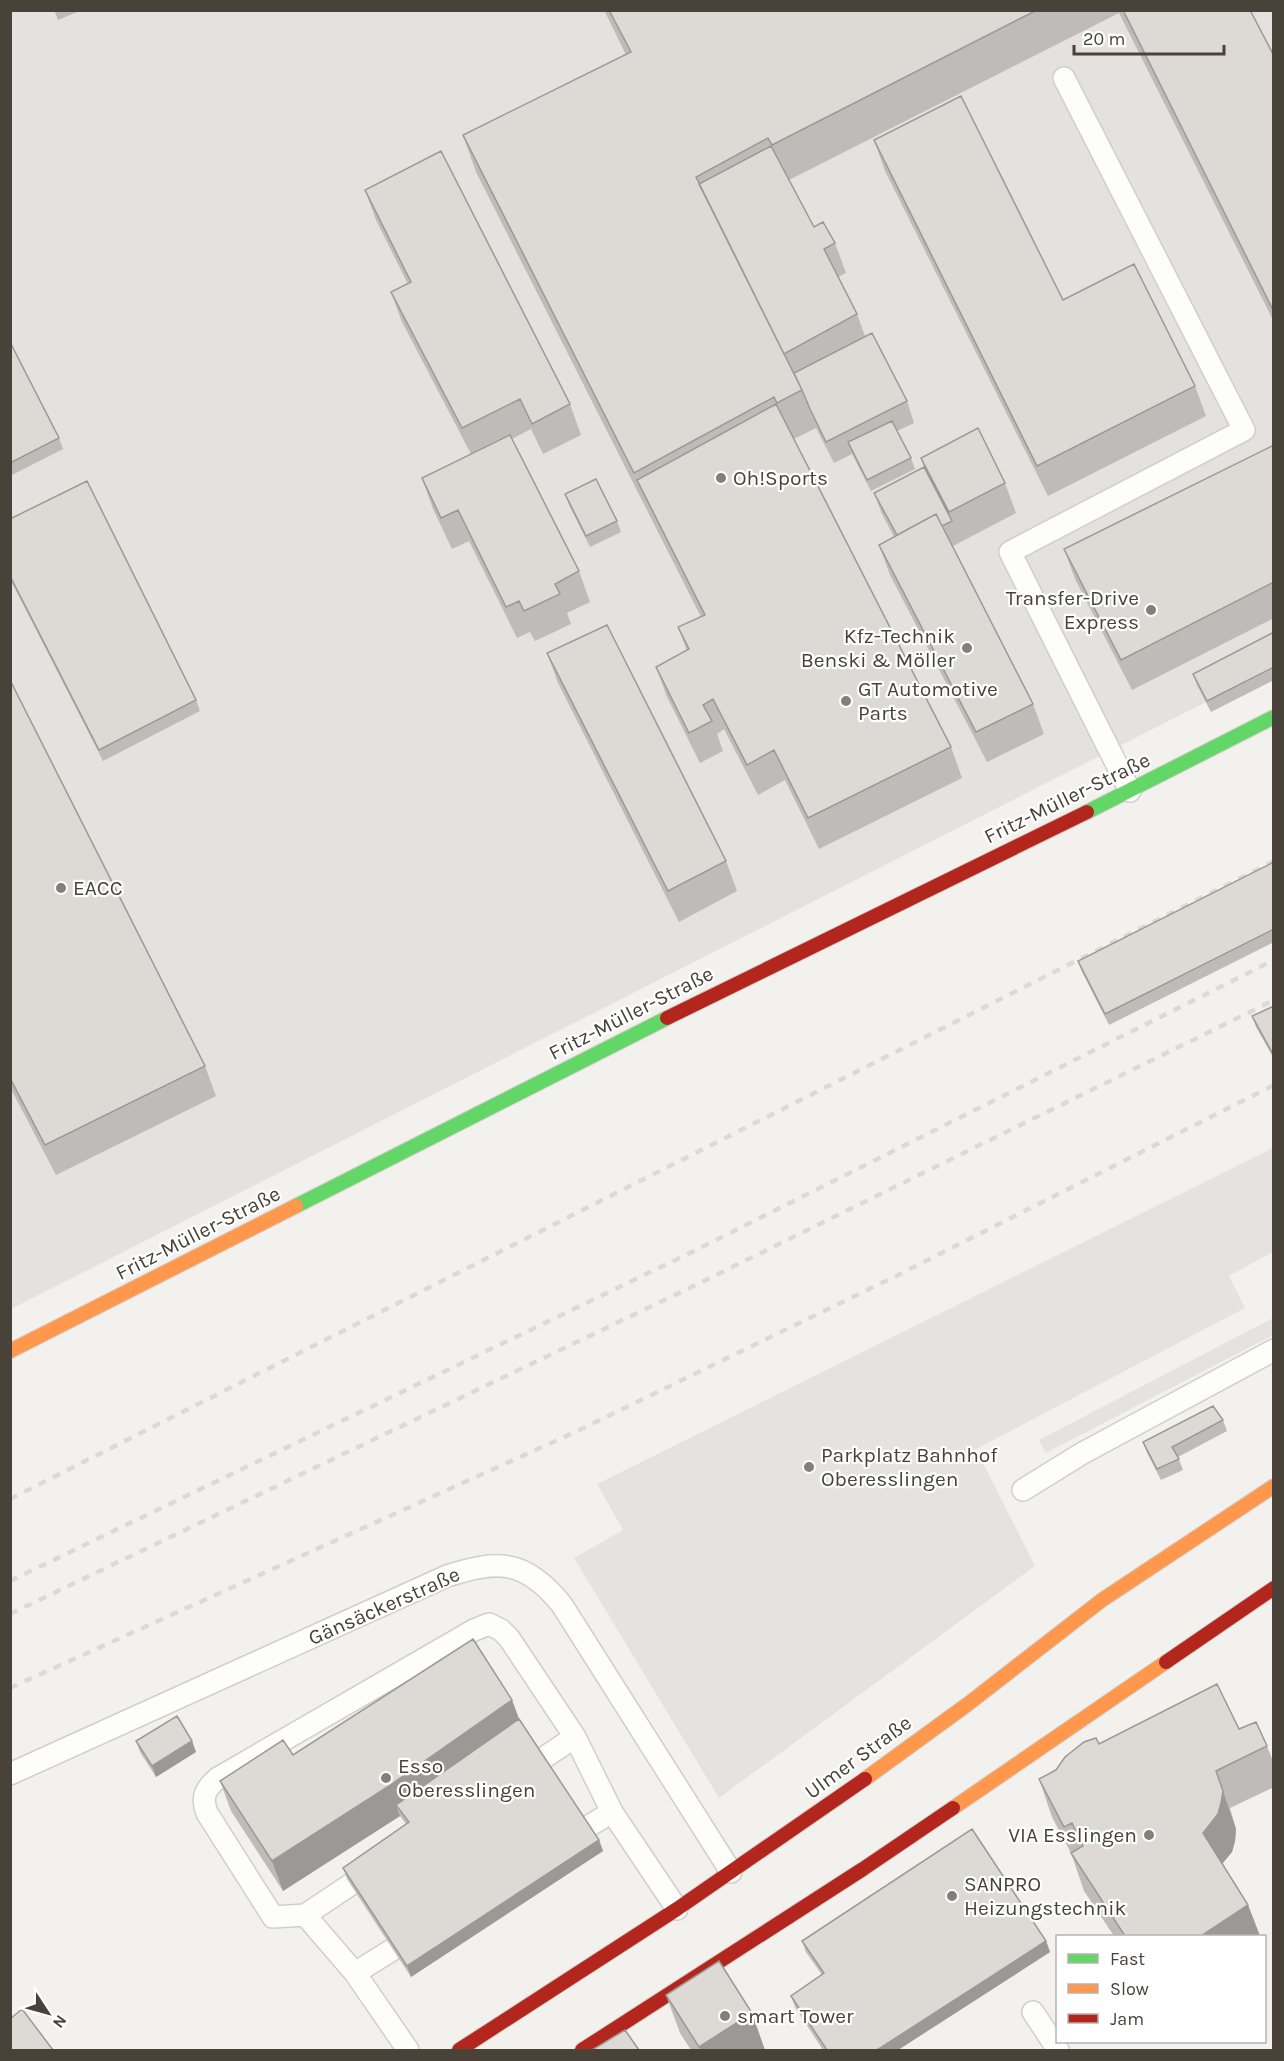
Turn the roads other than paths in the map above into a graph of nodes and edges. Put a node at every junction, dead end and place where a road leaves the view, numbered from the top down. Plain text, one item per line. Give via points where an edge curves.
1 (1064, 78) dead end
2 (1274, 717) edge
3 (1130, 791) junction
4 (1274, 1350) edge
5 (10, 1351) edge
6 (1274, 1486) edge
7 (1023, 1490) dead end
8 (1274, 1588) edge
9 (575, 1737) junction
10 (10, 1774) edge
11 (505, 1783) edge
12 (612, 1812) junction
13 (552, 1849) edge
14 (395, 1856) edge
15 (731, 1872) junction
16 (677, 1909) junction
17 (305, 1915) junction
18 (434, 1923) edge
19 (355, 1973) junction
20 (1034, 2012) dead end
21 (408, 2050) edge
22 (459, 2050) edge
23 (582, 2050) edge
24 (1058, 2050) edge

1 - 3 lane via 1244,430 1010,552
2 - 3 main road, Fritz-Müller-Straße
3 - 5 main road, Fritz-Müller-Straße via 747,978
4 - 7 lane via 1081,1454
6 - 15 main road, Ulmer Straße via 1102,1600 968,1704
8 - 23 main road via 863,1869
9 - 11 lane
9 - 12 lane
9 - 17 lane via 509,1638 489,1624 218,1778 207,1787 203,1800 273,1917
10 - 15 lane, Gänsäckerstraße via 447,1576 485,1566 515,1566 542,1582 562,1605
12 - 13 lane
12 - 16 lane
14 - 17 lane
15 - 16 main road, Ulmer Straße
16 - 22 main road, Ulmer Straße
17 - 19 lane
18 - 19 lane
19 - 21 lane
20 - 24 lane

